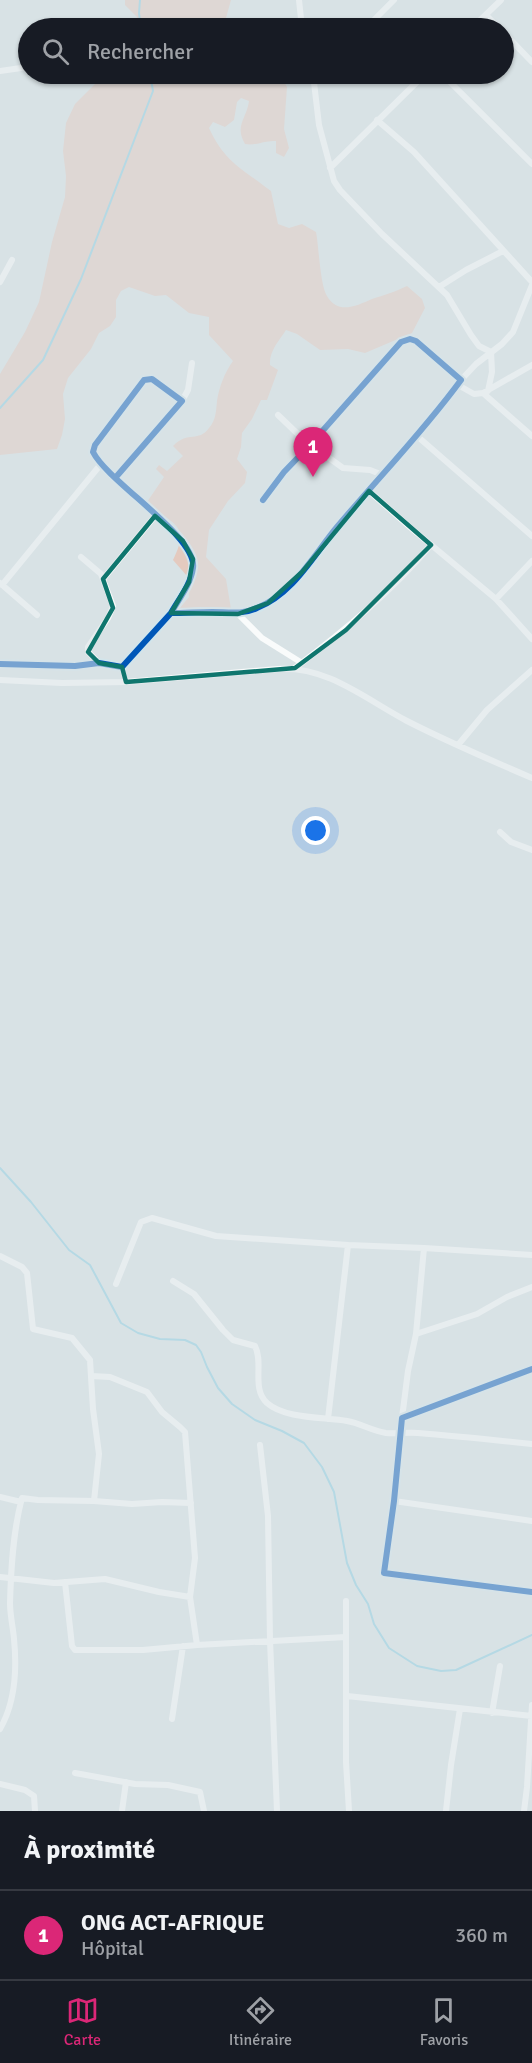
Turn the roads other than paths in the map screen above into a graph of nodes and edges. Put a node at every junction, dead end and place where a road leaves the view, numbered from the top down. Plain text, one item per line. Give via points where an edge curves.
1 (298, 0) edge
2 (394, 0) edge
3 (501, 0) edge
4 (486, 15) junction
5 (301, 18) edge
6 (376, 18) edge
7 (483, 18) edge
8 (489, 18) edge
9 (514, 43) edge
10 (532, 62) edge
11 (18, 68) edge
12 (0, 70) edge
13 (315, 84) edge
14 (415, 84) edge
15 (452, 84) edge
16 (377, 120) junction
17 (532, 164) edge
18 (330, 168) junction
19 (503, 251) junction
20 (12, 260) dead end
21 (0, 282) edge
22 (439, 287) junction
23 (532, 287) edge
24 (491, 352) junction
25 (192, 363) dead end
26 (532, 365) edge
27 (460, 383) junction
28 (485, 392) junction
29 (182, 400) junction
30 (278, 415) dead end
31 (417, 436) junction
32 (532, 436) edge
33 (310, 445) junction
34 (101, 464) junction
35 (383, 475) junction
36 (116, 477) junction
37 (369, 491) junction
38 (263, 500) dead end
39 (155, 516) junction
40 (532, 537) edge
41 (431, 544) junction
42 (81, 557) dead end
43 (532, 561) edge
44 (103, 579) junction
45 (1, 584) edge
46 (496, 599) junction
47 (171, 613) junction
48 (238, 614) junction
49 (37, 615) dead end
50 (532, 639) edge
51 (99, 663) junction
52 (302, 663) junction
53 (0, 664) edge
54 (122, 667) junction
55 (295, 668) junction
56 (532, 670) edge
57 (0, 681) edge
58 (126, 682) junction
59 (458, 745) junction
60 (532, 778) edge
61 (500, 832) dead end
62 (532, 850) edge
63 (348, 1245) junction
64 (424, 1248) junction
65 (532, 1255) edge
66 (0, 1256) edge
67 (173, 1281) dead end
68 (116, 1284) dead end
69 (532, 1287) edge
70 (416, 1334) junction
71 (532, 1369) edge
72 (91, 1376) junction
73 (402, 1418) junction
74 (328, 1419) junction
75 (402, 1433) junction
76 (532, 1444) edge
77 (260, 1445) dead end
78 (0, 1497) edge
79 (94, 1501) junction
80 (394, 1501) junction
81 (21, 1502) junction
82 (191, 1503) junction
83 (532, 1521) edge
84 (0, 1577) edge
85 (12, 1578) junction
86 (65, 1582) junction
87 (532, 1592) edge
88 (190, 1596) junction
89 (346, 1601) dead end
90 (346, 1637) junction
91 (270, 1640) junction
92 (197, 1645) junction
93 (183, 1646) junction
94 (500, 1666) dead end
95 (347, 1696) junction
96 (532, 1705) edge
97 (460, 1709) junction
98 (492, 1713) junction
99 (532, 1716) edge
100 (172, 1719) dead end
101 (0, 1729) edge
102 (75, 1773) dead end
103 (126, 1782) junction
104 (0, 1784) edge
105 (530, 1788) edge
106 (35, 1811) edge
107 (122, 1811) edge
108 (204, 1811) edge
109 (277, 1811) edge
110 (349, 1811) edge
111 (446, 1811) edge
112 (524, 1811) edge

1 - 5 street
2 - 6 street
3 - 4 street
4 - 7 street
4 - 8 street
9 - 10 street
11 - 12 street
13 - 18 street via 319,125
14 - 16 street
15 - 17 street
16 - 18 street
16 - 19 street via 414,152
18 - 22 street via 340,190
19 - 22 street
19 - 23 street
20 - 21 street
22 - 24 street via 475,341
23 - 24 street via 513,332
24 - 27 street
24 - 28 street via 492,372
25 - 29 street via 188,390
26 - 28 street
27 - 28 street via 474,394
27 - 31 street
27 - 33 street via 416,340 405,340
28 - 32 street
29 - 34 street via 152,379 144,380 95,445 93,452
29 - 36 street
30 - 33 street
31 - 35 street
31 - 40 street
33 - 35 street via 343,468
33 - 38 street
34 - 36 street
34 - 45 street
35 - 37 street
36 - 39 street
37 - 41 street
37 - 48 street via 287,588 268,603
39 - 44 street
39 - 47 street via 183,541 193,559 189,582
41 - 46 street
41 - 52 street via 346,630
42 - 44 street
43 - 46 street
44 - 51 street via 112,609 88,650
45 - 49 street
46 - 50 street
47 - 48 street
47 - 54 street
48 - 52 street via 262,638
51 - 53 street
51 - 54 street
52 - 55 street
54 - 58 street
55 - 58 street
55 - 59 street via 358,691
56 - 59 street via 487,710
57 - 58 street
59 - 60 street
61 - 62 street via 511,842
63 - 64 street
63 - 68 street via 216,1236 152,1218 141,1222
63 - 74 street
64 - 65 street
64 - 70 street
66 - 72 street via 27,1273 33,1329 72,1338 90,1360
67 - 74 street via 194,1294 234,1340 255,1346 257,1377 267,1403 295,1414
69 - 70 street via 477,1314
70 - 73 street
71 - 73 street
72 - 79 street via 99,1454
72 - 82 street via 110,1377 147,1392 162,1412 180,1426 186,1438
73 - 75 street
74 - 75 street
75 - 76 street
75 - 80 street
77 - 91 street via 268,1516
78 - 81 street
79 - 81 street via 22,1498
79 - 82 street
80 - 83 street
80 - 87 street via 384,1573
81 - 85 street
82 - 88 street via 195,1558
84 - 85 street
85 - 86 street
85 - 101 street via 13,1684 8,1714
86 - 88 street via 105,1579
86 - 93 street via 74,1650
88 - 92 street
89 - 90 street
90 - 91 street
90 - 95 street
91 - 92 street
91 - 109 street
92 - 93 street
93 - 100 street
94 - 98 street
95 - 97 street
95 - 110 street
96 - 99 street
97 - 98 street
97 - 111 street
98 - 99 street
99 - 105 street
102 - 103 street
103 - 107 street
103 - 108 street via 200,1792
104 - 106 street via 34,1796
105 - 112 street

